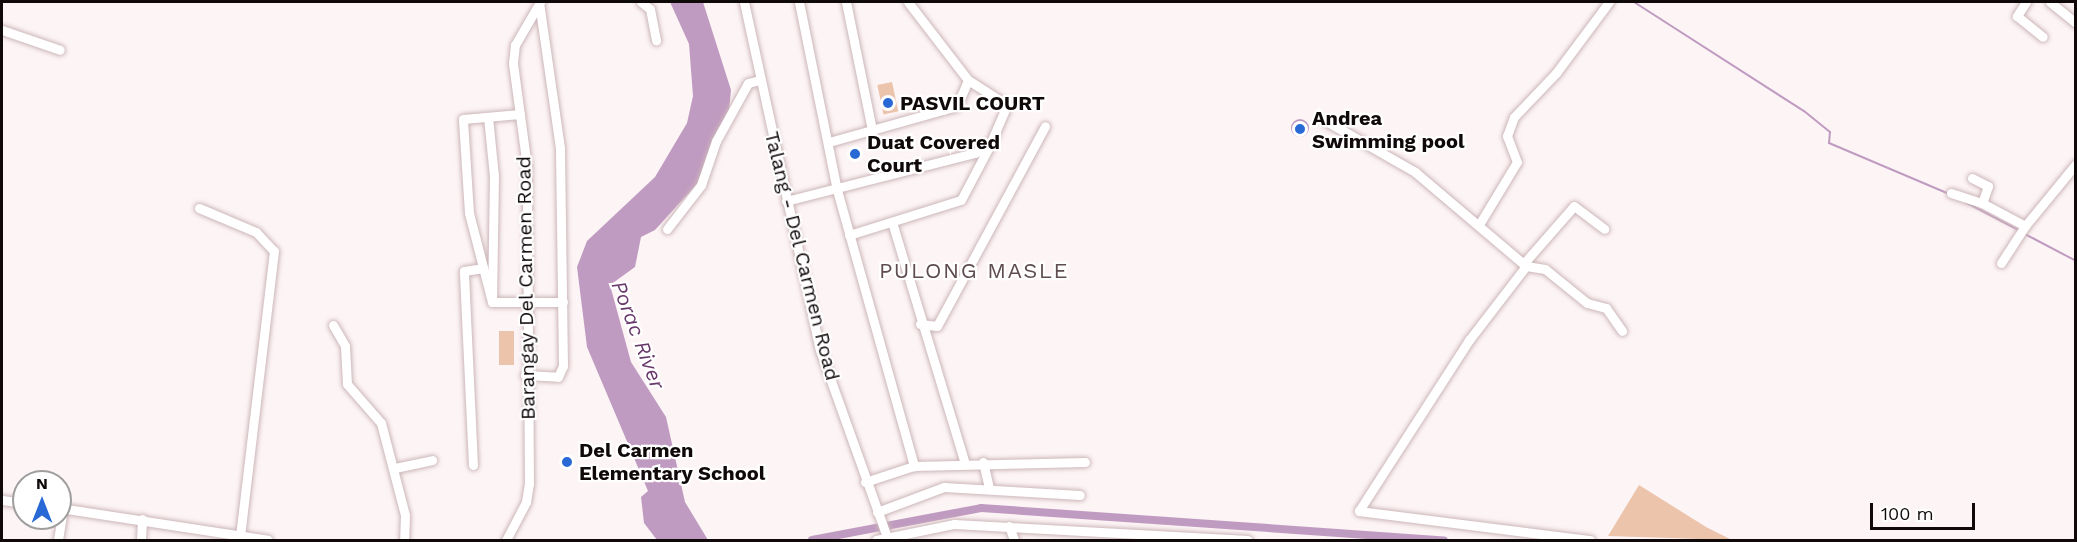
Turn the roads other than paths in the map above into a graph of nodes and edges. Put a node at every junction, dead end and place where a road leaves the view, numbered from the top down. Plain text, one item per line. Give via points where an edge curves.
1 (540, 2) edge
2 (641, 2) edge
3 (744, 2) edge
4 (799, 2) edge
5 (846, 2) edge
6 (908, 2) edge
7 (1609, 2) edge
8 (2026, 2) edge
9 (2050, 2) edge
10 (2076, 22) edge
11 (2, 30) edge
12 (2043, 37) dead end
13 (656, 40) dead end
14 (60, 50) dead end
15 (968, 80) junction
16 (760, 81) junction
17 (520, 114) junction
18 (488, 117) junction
19 (1326, 121) dead end
20 (1045, 126) dead end
21 (872, 130) junction
22 (829, 142) junction
23 (991, 142) junction
24 (2076, 164) edge
25 (1972, 178) dead end
26 (837, 190) junction
27 (1951, 193) dead end
28 (786, 201) junction
29 (1982, 203) junction
30 (199, 208) dead end
31 (892, 222) junction
32 (1480, 223) junction
33 (667, 229) dead end
34 (1604, 229) dead end
35 (2022, 229) junction
36 (849, 235) junction
37 (2001, 263) dead end
38 (1526, 264) junction
39 (482, 268) junction
40 (492, 302) junction
41 (526, 302) junction
42 (563, 302) junction
43 (920, 324) junction
44 (333, 325) dead end
45 (1622, 331) dead end
46 (525, 375) junction
47 (432, 460) dead end
48 (983, 462) junction
49 (1085, 462) dead end
50 (965, 464) junction
51 (473, 465) dead end
52 (914, 466) junction
53 (395, 468) junction
54 (865, 482) junction
55 (989, 488) junction
56 (1080, 495) dead end
57 (72, 509) edge
58 (879, 516) junction
59 (142, 519) junction
60 (1009, 526) junction
61 (240, 536) junction
62 (886, 537) edge
63 (1112, 537) edge
64 (141, 540) edge
65 (268, 540) edge
66 (404, 540) edge
67 (506, 540) edge
68 (876, 540) edge
69 (1014, 540) edge
70 (1248, 540) edge
71 (1590, 540) edge

1 - 17 street, Barangay Del Carmen Road via 515,45
1 - 42 street via 560,148
2 - 13 street via 650,9
3 - 16 street, Talang - Del Carmen Road
4 - 22 street
5 - 21 street
6 - 15 street
7 - 32 street via 1556,73 1514,117 1507,136 1517,162
8 - 12 street via 2017,15
9 - 10 street
11 - 14 street
15 - 21 street via 957,106
15 - 23 street via 1007,105
16 - 28 street, Talang - Del Carmen Road
16 - 33 street via 748,83 716,141 702,185
17 - 18 street
17 - 41 street, Barangay Del Carmen Road via 527,167
18 - 39 street via 463,119 469,213
18 - 40 street via 494,176
19 - 32 street via 1415,172 1428,188
20 - 43 street via 937,327
21 - 22 street
22 - 26 street
23 - 26 street via 975,153
23 - 31 street via 960,200
24 - 35 street
25 - 29 street via 1988,186
26 - 28 street
26 - 36 street
27 - 29 street
28 - 54 street, Talang - Del Carmen Road via 820,350
29 - 35 street
30 - 61 street via 256,232 274,251
31 - 36 street
31 - 43 street
32 - 38 street
34 - 38 street via 1574,206
35 - 37 street
36 - 52 street
38 - 45 street via 1545,269 1587,303 1606,308
38 - 71 street via 1469,340 1359,512
39 - 40 street
39 - 51 street via 464,271
40 - 41 street
41 - 42 street
41 - 46 street, Barangay Del Carmen Road
42 - 46 street via 562,375
43 - 50 street
44 - 53 street via 345,346 347,384 381,423
46 - 67 street, Barangay Del Carmen Road via 529,484 526,502
47 - 53 street
48 - 49 street
48 - 50 street
48 - 55 street
50 - 52 street
52 - 54 street
53 - 66 street
54 - 58 street, Talang - Del Carmen Road
55 - 56 street
55 - 58 street via 944,487
57 - 59 street
58 - 62 street, Talang - Del Carmen Road
59 - 61 street
59 - 64 street
60 - 62 street via 954,525
60 - 63 street
60 - 69 street
61 - 65 street
62 - 68 street
63 - 70 street

